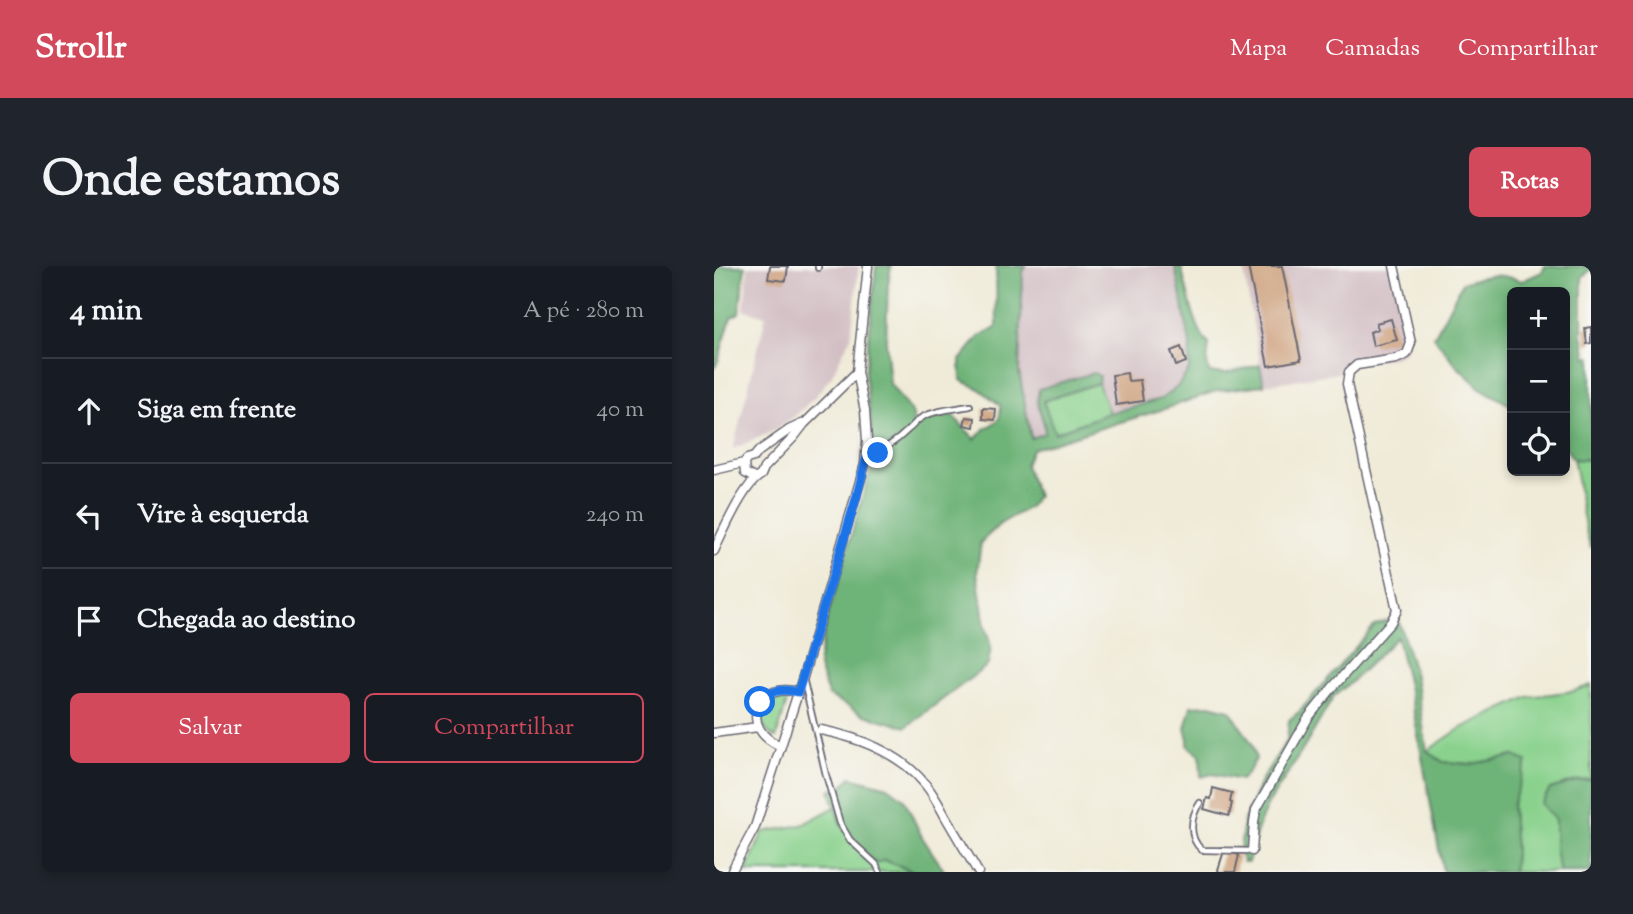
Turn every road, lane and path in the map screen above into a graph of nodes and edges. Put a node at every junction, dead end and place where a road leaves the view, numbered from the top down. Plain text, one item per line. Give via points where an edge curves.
1 (868, 266) edge
2 (1394, 266) edge
3 (856, 372) junction
4 (970, 406) dead end
5 (804, 424) junction
6 (867, 456) junction
7 (754, 457) junction
8 (744, 463) junction
9 (764, 468) junction
10 (714, 470) edge
11 (754, 478) junction
12 (714, 551) edge
13 (803, 677) junction
14 (798, 692) junction
15 (758, 727) junction
16 (821, 730) dead end
17 (714, 733) edge
18 (781, 746) junction
19 (1199, 803) dead end
20 (1252, 850) joint
21 (731, 872) edge
22 (880, 872) edge
23 (978, 872) edge

1 - 3 street
2 - 20 street via 1411,343 1407,354 1357,365 1349,372 1347,384 1398,610 1308,718 1256,810
3 - 5 street
3 - 6 street
4 - 6 lane via 930,413 878,453
5 - 7 street
5 - 9 street
6 - 13 street
7 - 8 street
7 - 9 street
8 - 10 street
8 - 11 street via 745,473
9 - 11 street
11 - 12 street
13 - 14 street
13 - 22 lane via 840,823
14 - 15 street via 781,689 766,696 757,710
14 - 18 street
15 - 17 street
15 - 18 street via 767,740
16 - 23 street via 881,749 915,773 928,786
18 - 21 street via 755,827
19 - 20 lane via 1192,825 1195,844 1202,850

